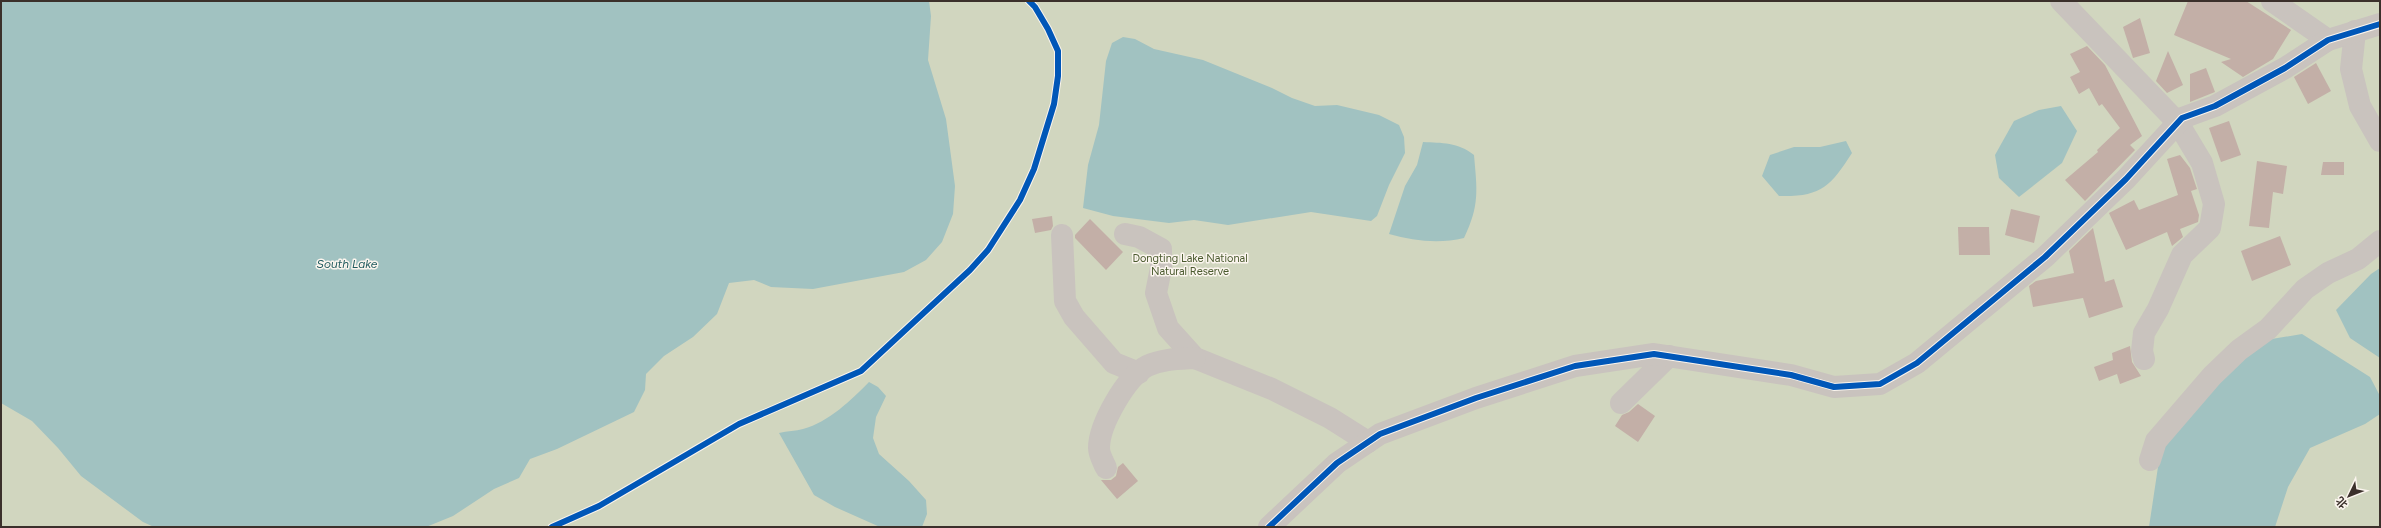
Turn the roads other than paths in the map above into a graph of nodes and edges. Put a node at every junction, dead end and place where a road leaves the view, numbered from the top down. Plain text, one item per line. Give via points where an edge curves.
1 (2061, 1) edge
2 (2272, 1) edge
3 (2380, 24) edge
4 (2355, 32) junction
5 (2328, 40) junction
6 (2178, 123) junction
7 (2380, 141) edge
8 (1124, 234) dead end
9 (1062, 235) dead end
10 (2380, 241) edge
11 (1669, 356) junction
12 (1195, 358) junction
13 (2144, 359) dead end
14 (1139, 373) junction
15 (1621, 403) dead end
16 (1368, 442) junction
17 (2150, 460) dead end
18 (1106, 468) dead end
19 (1269, 527) edge

1 - 6 street
2 - 5 street
3 - 4 street
4 - 5 street
4 - 7 street via 2351,69 2360,106
5 - 6 street via 2285,68 2215,106 2182,118
6 - 11 street via 2126,179 2045,257 1917,363 1880,384 1834,387 1791,375
6 - 13 street via 2202,163 2214,204 2210,228 2182,256 2144,333
8 - 12 street via 1139,237 1161,249 1161,268 1156,293 1168,328
9 - 14 street via 1065,301 1074,317 1114,363
10 - 17 street via 2358,259 2328,273 2305,289 2268,329 2239,350 2212,376 2156,441
11 - 15 street
11 - 16 street via 1654,354 1575,366 1476,398 1380,434
12 - 14 street via 1164,360 1146,367
12 - 16 street via 1272,389 1330,418
14 - 18 street via 1124,388 1109,413 1099,450
16 - 19 street via 1337,463

